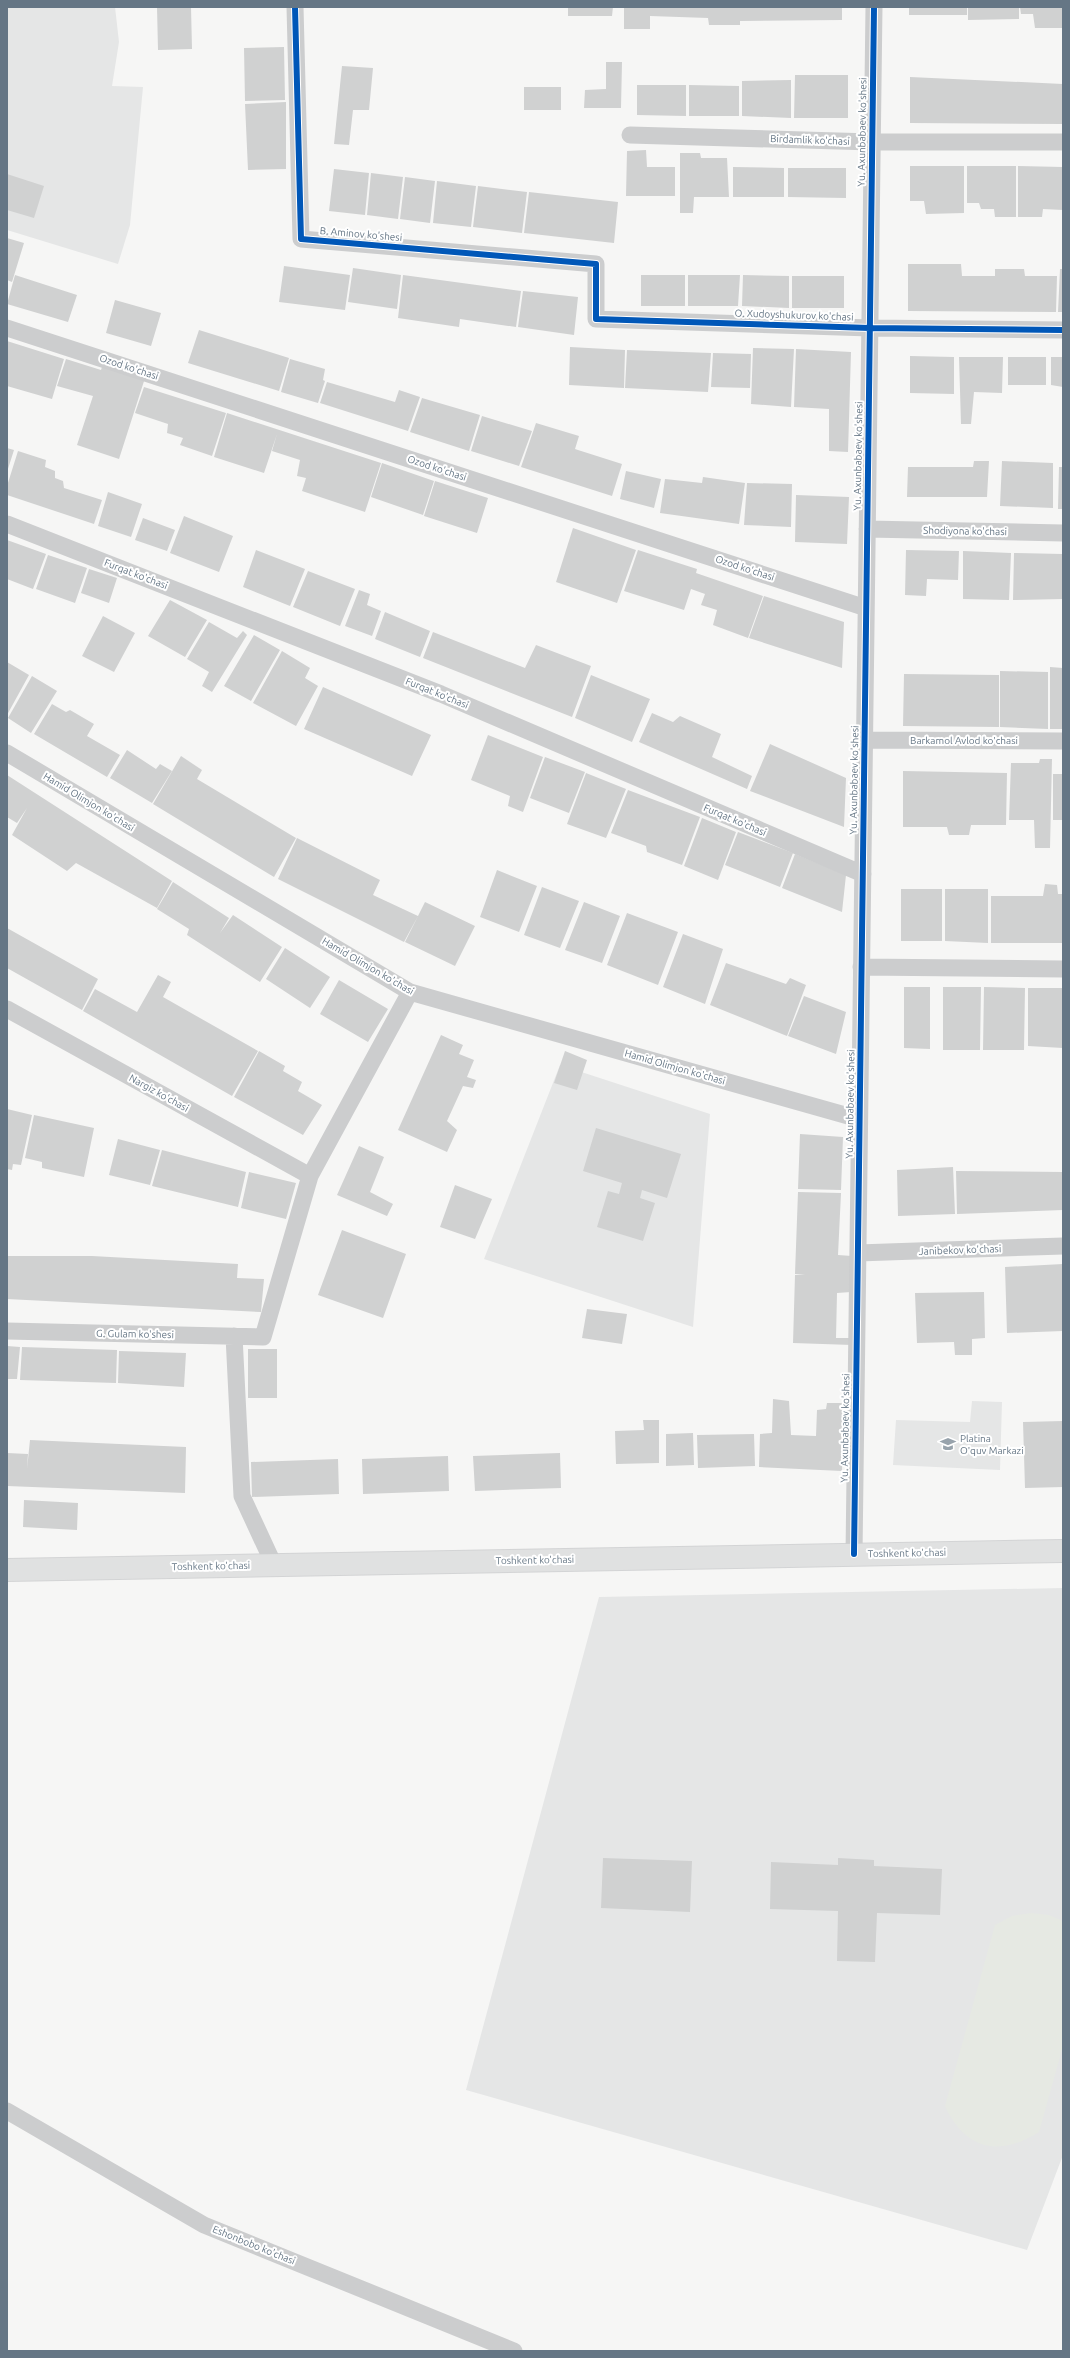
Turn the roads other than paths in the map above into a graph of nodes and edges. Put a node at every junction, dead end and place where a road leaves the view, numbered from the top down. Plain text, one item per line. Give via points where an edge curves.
1 (295, 7) edge
2 (874, 7) edge
3 (630, 135) dead end
4 (872, 142) junction
5 (1063, 142) edge
6 (596, 318) joint
7 (7, 328) edge
8 (870, 328) junction
9 (1063, 330) edge
10 (7, 524) edge
11 (867, 529) junction
12 (1063, 533) edge
13 (866, 608) junction
14 (864, 740) junction
15 (1063, 741) edge
16 (7, 753) edge
17 (863, 874) junction
18 (861, 967) junction
19 (1063, 969) edge
20 (410, 992) junction
21 (7, 1009) edge
22 (860, 1119) junction
23 (310, 1176) junction
24 (1063, 1246) edge
25 (858, 1253) junction
26 (7, 1330) edge
27 (234, 1336) junction
28 (1063, 1551) edge
29 (854, 1554) junction
30 (274, 1565) junction
31 (7, 1570) edge
32 (7, 2111) edge
33 (514, 2351) edge

1 - 6 street, B. Aminov ko'shesi via 300,239 596,264
2 - 4 street, Yu. Axunbabaev ko'shesi
3 - 4 street, Birdamlik ko'chasi
4 - 5 street, Birdamlik ko'chasi
4 - 8 street, Yu. Axunbabaev ko'shesi
6 - 8 street, O. Xudoyshukurov ko'chasi
7 - 13 street, Ozod ko'chasi
8 - 9 street, O. Xudoyshukurov ko'chasi
8 - 11 street, Yu. Axunbabaev ko'shesi
10 - 17 street, Furqat ko'chasi via 441,694
11 - 12 street, Shodiyona ko'chasi
11 - 13 street, Yu. Axunbabaev ko'shesi
13 - 14 street, Yu. Axunbabaev ko'shesi
14 - 15 street, Barkamol Avlod ko'chasi
14 - 17 street, Yu. Axunbabaev ko'shesi
16 - 20 street, Hamid Olimjon ko'chasi
17 - 18 street, Yu. Axunbabaev ko'shesi
18 - 19 street
18 - 22 street, Yu. Axunbabaev ko'shesi
20 - 22 street, Hamid Olimjon ko'chasi
20 - 23 street
21 - 23 street, Nargiz ko'chasi
22 - 25 street, Yu. Axunbabaev ko'shesi
23 - 27 street, G. Gulam ko'shesi via 264,1337
24 - 25 street, Janibekov ko'chasi
25 - 29 street, Yu. Axunbabaev ko'shesi
26 - 27 street, G. Gulam ko'shesi
27 - 30 street via 242,1496
28 - 29 highway, Toshkent ko'chasi
29 - 30 highway, Toshkent ko'chasi
30 - 31 highway, Toshkent ko'chasi
32 - 33 street, Eshonbobo ko'chasi via 204,2225

